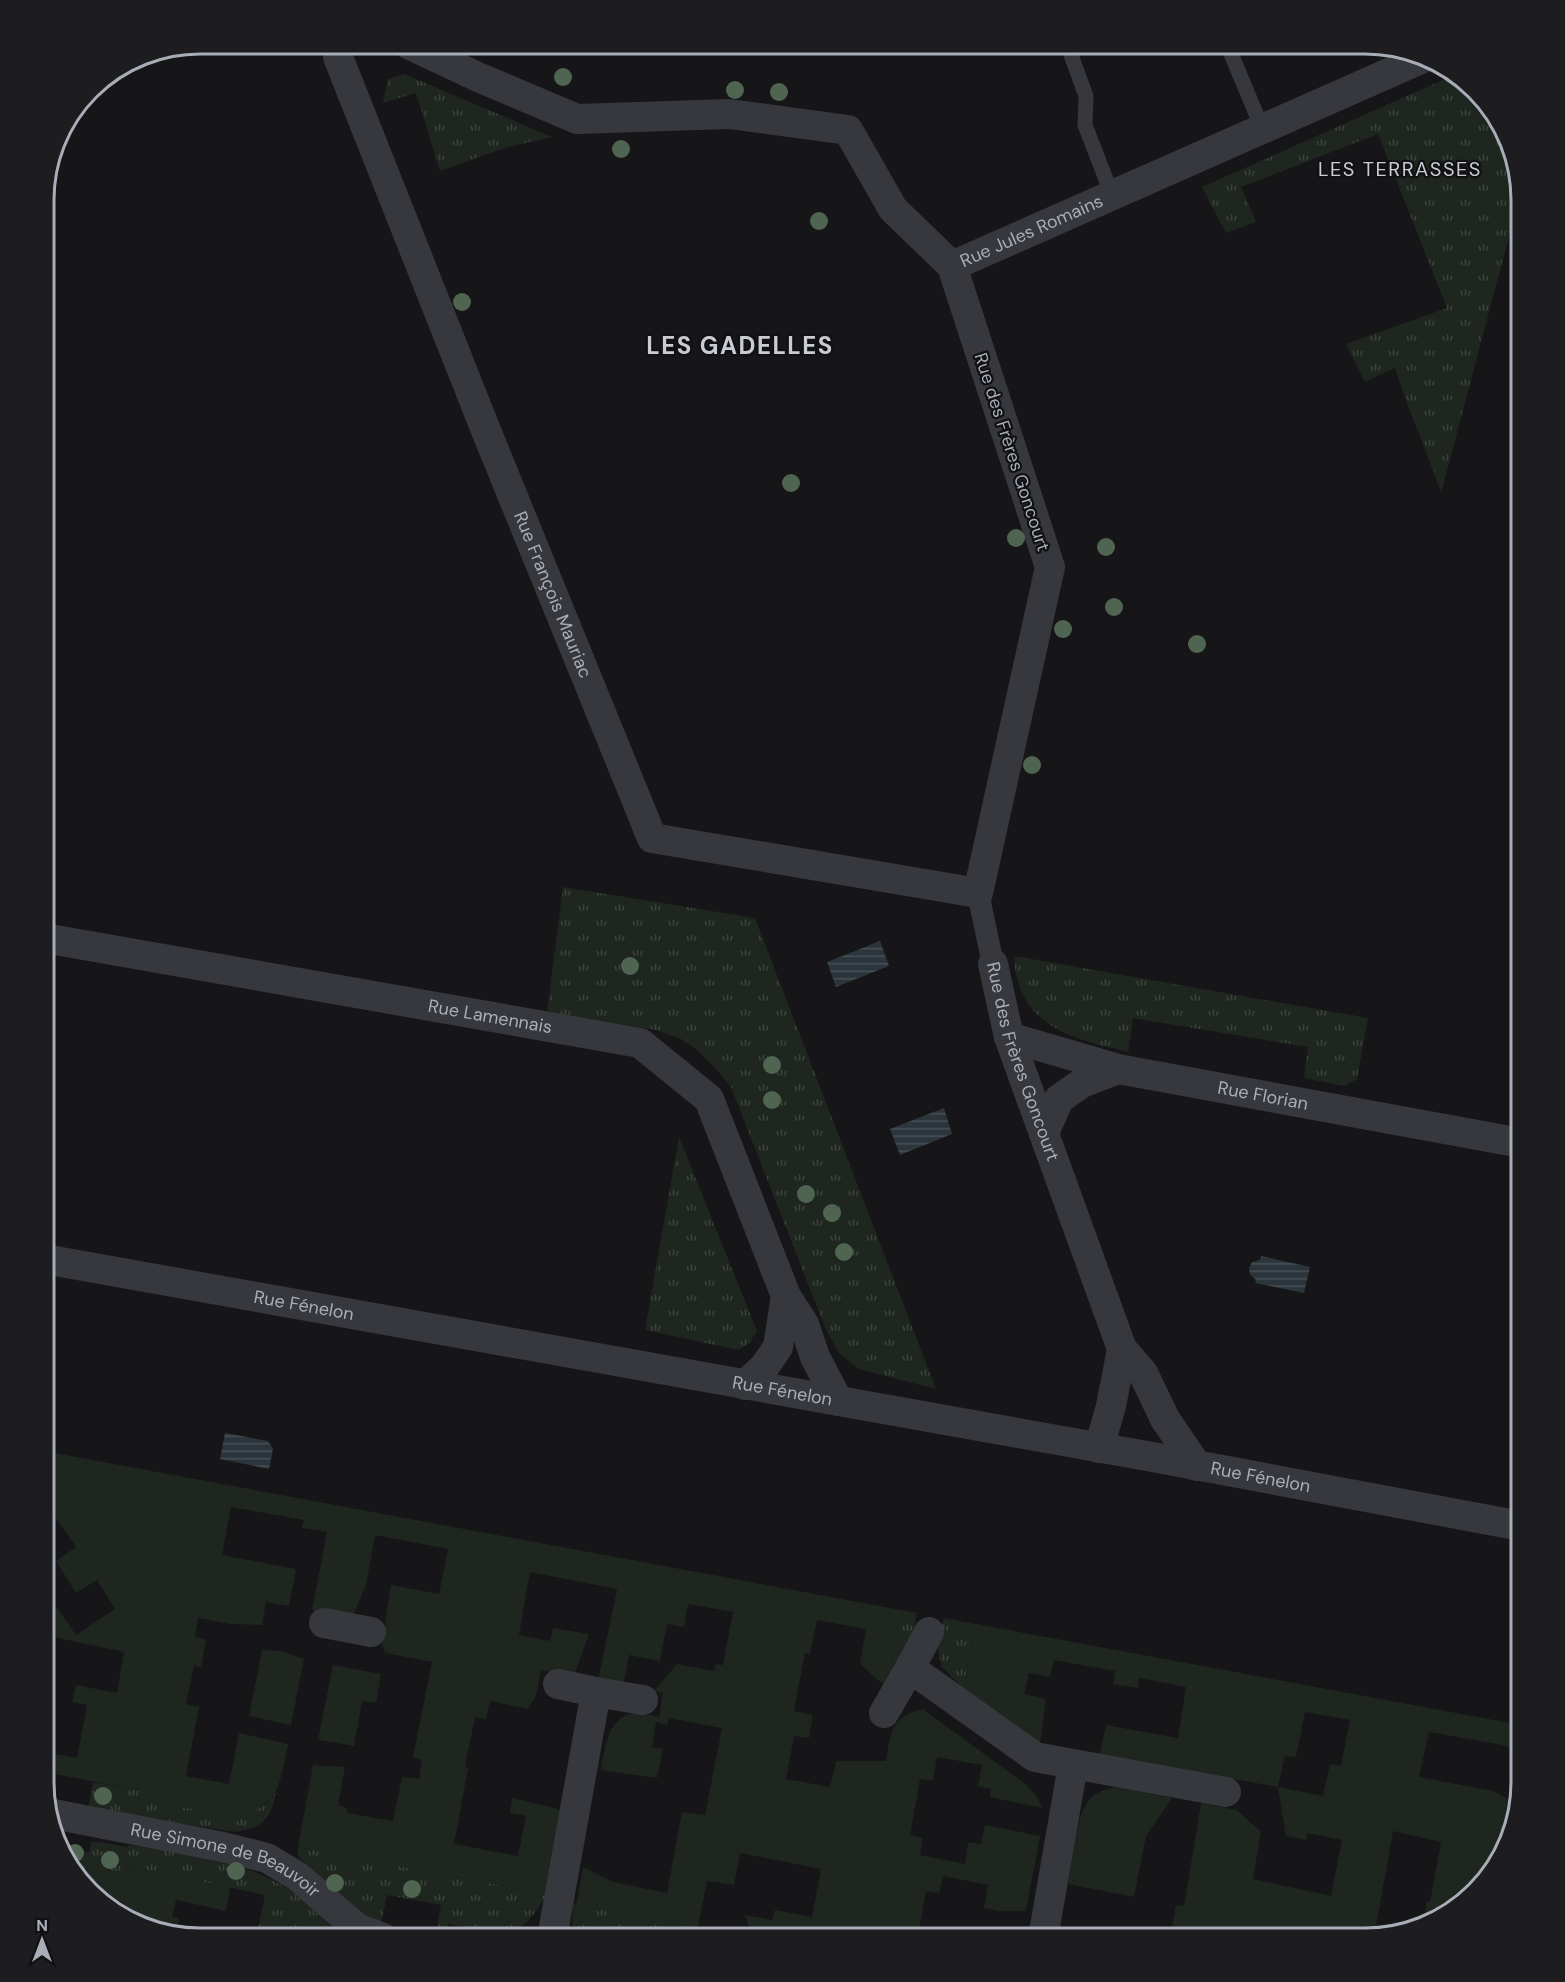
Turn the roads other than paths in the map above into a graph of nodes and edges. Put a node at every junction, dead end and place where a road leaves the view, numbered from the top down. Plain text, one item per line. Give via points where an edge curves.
1 (338, 54) edge
2 (429, 54) edge
3 (1071, 54) edge
4 (1231, 54) edge
5 (1413, 62) edge
6 (1262, 128) junction
7 (1112, 195) junction
8 (951, 266) junction
9 (978, 893) junction
10 (54, 940) edge
11 (993, 964) joint
12 (1008, 1037) junction
13 (1118, 1069) junction
14 (1044, 1132) junction
15 (1511, 1141) edge
16 (54, 1261) edge
17 (786, 1296) junction
18 (1122, 1349) junction
19 (745, 1385) junction
20 (837, 1401) junction
21 (1099, 1448) junction
22 (1197, 1466) junction
23 (1511, 1524) edge
24 (324, 1623) dead end
25 (371, 1632) dead end
26 (929, 1632) dead end
27 (910, 1668) junction
28 (558, 1684) dead end
29 (596, 1692) junction
30 (643, 1700) dead end
31 (884, 1713) dead end
32 (1073, 1765) junction
33 (1227, 1792) dead end
34 (58, 1815) edge
35 (357, 1928) edge
36 (554, 1928) edge
37 (1045, 1928) edge

1 - 9 street, Rue François Mauriac via 652,838
2 - 8 street, Rue des Frères Goncourt via 577,119 729,114 848,130 893,209
3 - 7 lane, Rue Jules Romains via 1086,96 1085,125
4 - 6 lane
5 - 6 street, Rue Jules Romains
6 - 7 street, Rue Jules Romains
7 - 8 street, Rue Jules Romains
8 - 9 street, Rue des Frères Goncourt via 1050,567
9 - 11 street, Rue des Frères Goncourt
10 - 17 street, Rue Lamennais via 640,1043 709,1099
11 - 12 street, Rue des Frères Goncourt
12 - 13 street, Rue Florian
12 - 14 street, Rue des Frères Goncourt
13 - 14 street via 1082,1083 1059,1099
13 - 15 street, Rue Florian
14 - 18 street, Rue des Frères Goncourt
16 - 19 street, Rue Fénelon
17 - 19 street via 778,1347
17 - 20 street, Rue Lamennais via 804,1324
18 - 21 street
18 - 22 street via 1143,1373 1165,1419
19 - 20 street, Rue Fénelon
20 - 21 street, Rue Fénelon
21 - 22 street, Rue Fénelon
22 - 23 street, Rue Fénelon
24 - 25 street
26 - 27 street
27 - 31 street
27 - 32 street via 1035,1757
28 - 29 street
29 - 30 street
29 - 36 street
32 - 33 street
32 - 37 street
34 - 35 street, Rue Simone de Beauvoir via 267,1858 297,1876

